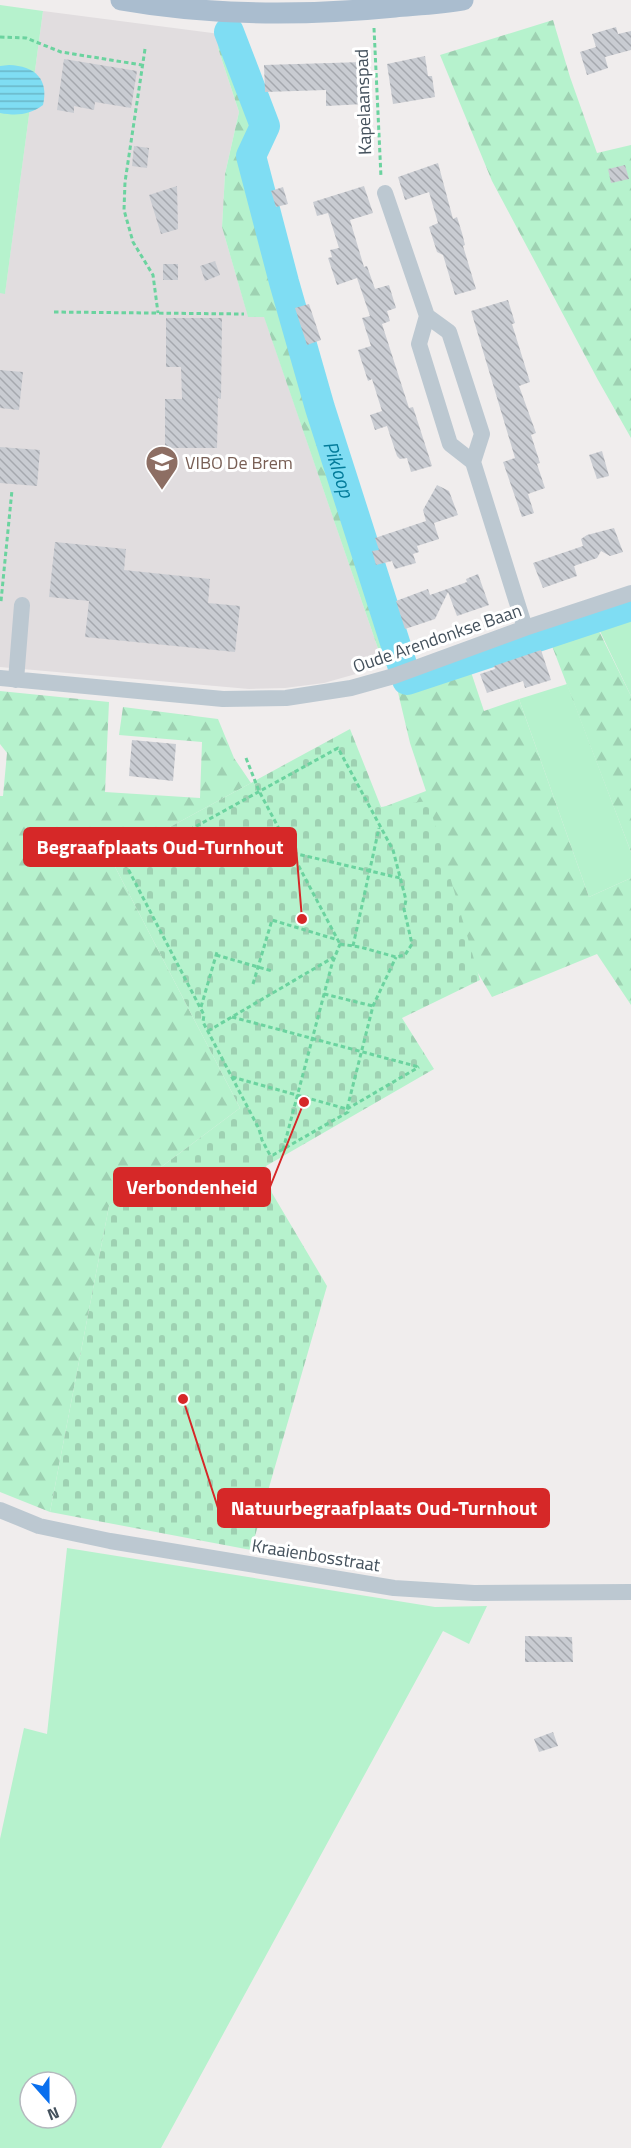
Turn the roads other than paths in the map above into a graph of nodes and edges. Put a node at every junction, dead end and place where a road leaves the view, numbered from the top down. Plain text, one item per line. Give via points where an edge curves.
1 (121, 0) edge
2 (463, 0) edge
3 (385, 194) road end
4 (427, 316) junction
5 (473, 462) junction
6 (631, 593) edge
7 (22, 605) dead end
8 (525, 628) junction
9 (8, 679) edge
10 (0, 1510) edge
11 (631, 1592) edge

1 - 2 main road via 252,13 373,9
3 - 4 street
4 - 5 street via 419,344 450,444
4 - 5 street via 449,332 482,434
5 - 8 street
6 - 8 street, Oude Arendonkse Baan
7 - 9 street
8 - 9 street, Oude Arendonkse Baan via 394,676 351,688 286,698 223,699
10 - 11 street, Kraaienbosstraat via 39,1526 110,1541 394,1588 474,1593

